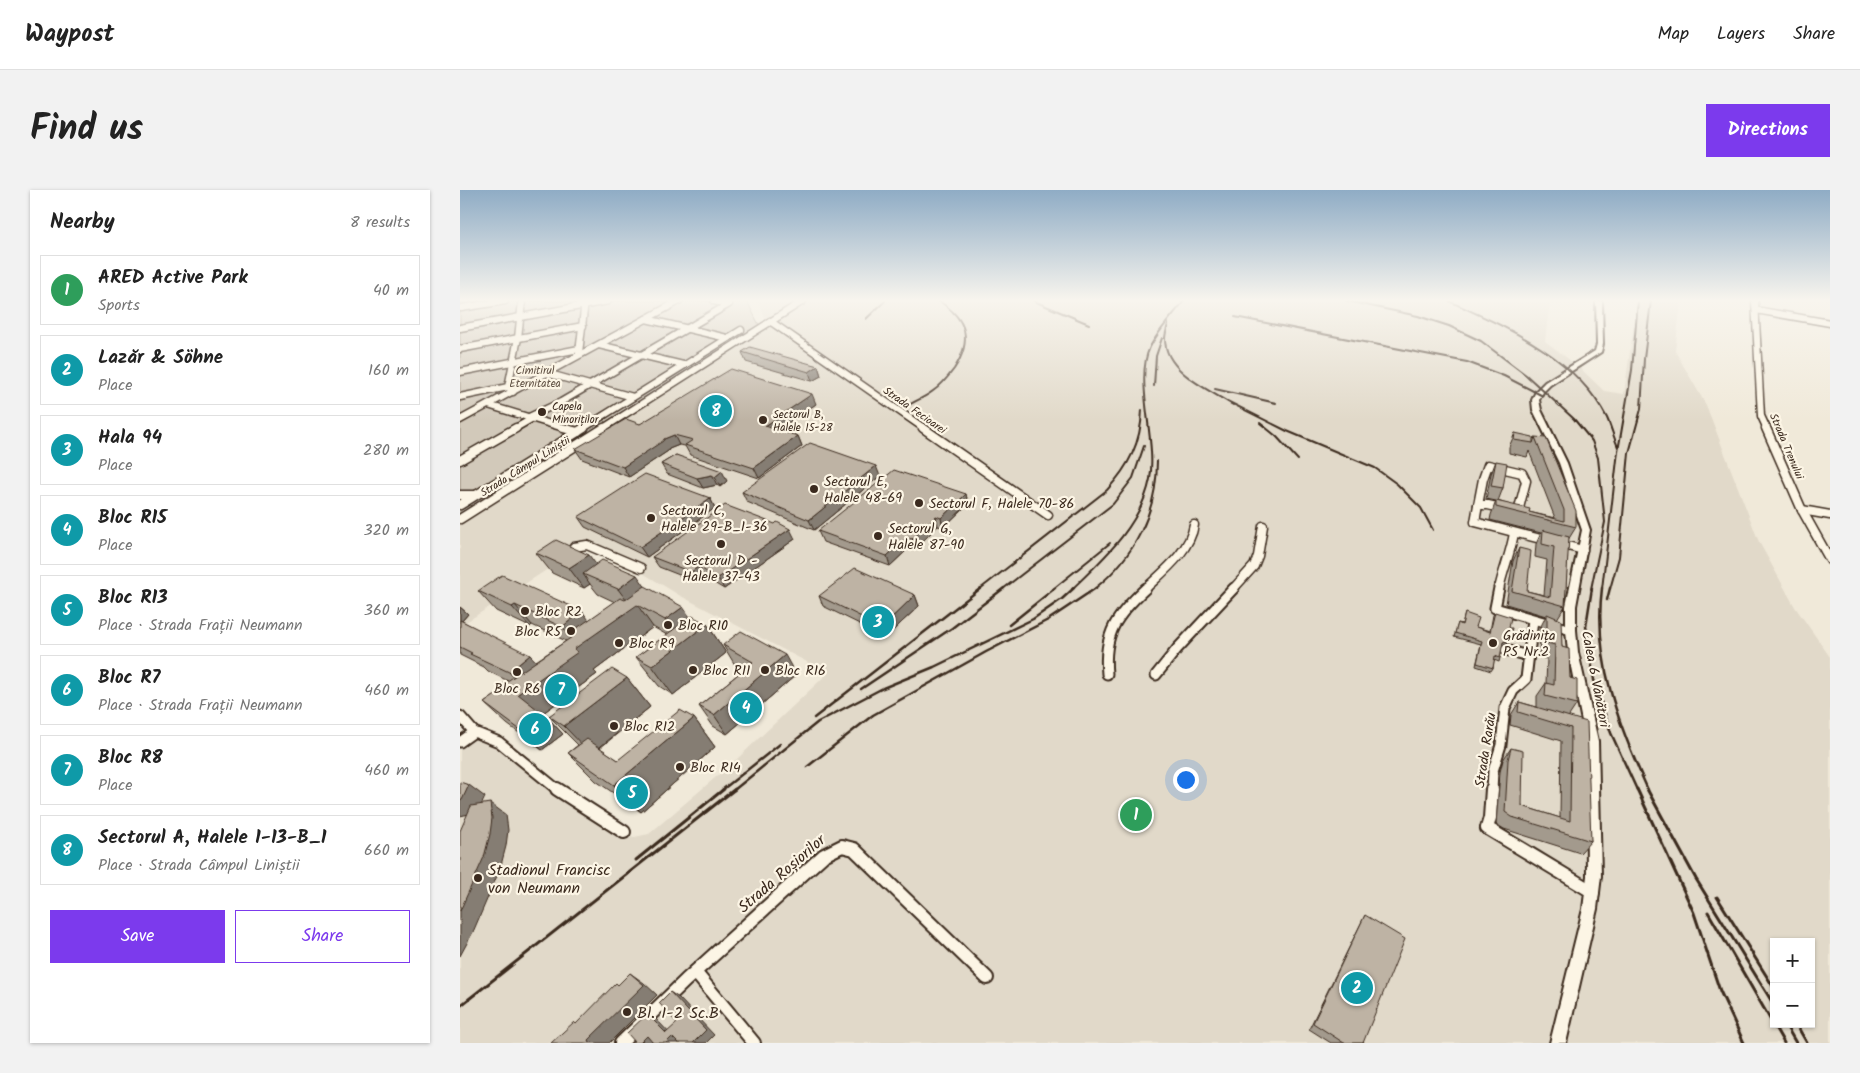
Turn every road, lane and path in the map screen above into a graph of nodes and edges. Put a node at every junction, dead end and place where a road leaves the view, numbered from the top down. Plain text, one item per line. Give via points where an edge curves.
1 (503, 341) edge
2 (518, 341) edge
3 (581, 341) edge
4 (607, 341) edge
5 (666, 341) edge
6 (723, 341) edge
7 (739, 341) edge
8 (798, 341) edge
9 (1600, 341) edge
10 (1757, 341) edge
11 (599, 345) junction
12 (460, 349) edge
13 (579, 352) junction
14 (641, 355) junction
15 (514, 362) junction
16 (684, 365) junction
17 (460, 372) edge
18 (546, 373) junction
19 (590, 386) junction
20 (510, 389) junction
21 (460, 397) edge
22 (633, 397) junction
23 (561, 402) joint
24 (488, 405) junction
25 (533, 418) junction
26 (460, 420) edge
27 (578, 432) junction
28 (460, 460) edge
29 (460, 495) edge
30 (475, 496) junction
31 (460, 505) edge
32 (1478, 505) junction
33 (1802, 510) junction
34 (1048, 515) dead end
35 (1830, 515) edge
36 (460, 519) edge
37 (1194, 526) dead end
38 (1263, 526) dead end
39 (1514, 533) junction
40 (574, 547) edge
41 (1583, 550) junction
42 (1830, 560) edge
43 (641, 568) dead end
44 (1533, 620) junction
45 (1571, 630) junction
46 (1506, 650) dead end
47 (1528, 656) junction
48 (1107, 674) dead end
49 (1156, 675) dead end
50 (460, 716) edge
51 (474, 732) junction
52 (460, 742) edge
53 (624, 832) dead end
54 (1593, 892) junction
55 (695, 972) junction
56 (987, 978) dead end
57 (621, 1043) edge
58 (754, 1043) edge
59 (1558, 1043) edge

1 - 12 street
2 - 15 street
3 - 13 street
4 - 11 street
5 - 14 street
6 - 16 street
7 - 36 street, Strada Câmpul Liniștii
8 - 34 street, Strada Fecioarei
9 - 41 main road, Calea 6 Vânători via 1598,352 1556,377 1538,393 1535,402 1563,463 1585,523
10 - 33 street, Strada Trenului via 1760,416
11 - 13 street
11 - 14 street
13 - 15 street
13 - 18 street
14 - 16 street
14 - 19 street
15 - 17 street
15 - 20 street
16 - 22 street
18 - 19 street
18 - 20 street
19 - 22 street
19 - 23 street
20 - 21 street
20 - 24 street
22 - 27 street
23 - 25 street via 553,410
24 - 25 street
24 - 26 street
25 - 27 street
25 - 28 street
27 - 30 street
29 - 30 street
30 - 31 street
32 - 32 street via 1488,465 1524,475 1526,481 1518,512
32 - 39 street via 1475,522
33 - 35 street
33 - 42 street, Strada Trenului
37 - 48 street via 1186,547 1127,605 1111,626 1105,650
38 - 49 street via 1254,566
39 - 41 street
39 - 44 street via 1495,608
40 - 43 street via 587,545
41 - 45 main road, Calea 6 Vânători via 1571,606
44 - 45 street
44 - 47 street, Strada Rarău
45 - 54 main road, Calea 6 Vânători via 1592,740
46 - 47 street
47 - 54 street, Strada Rarău via 1526,679 1513,691 1505,708 1501,745 1493,771 1487,828
50 - 51 street
51 - 52 street
51 - 53 street via 499,742 565,796
54 - 59 main road, Calea 6 Vânători
55 - 56 street, Strada Roșiorilor via 824,855 844,845 854,849
55 - 57 street, Strada Roșiorilor
55 - 58 street

